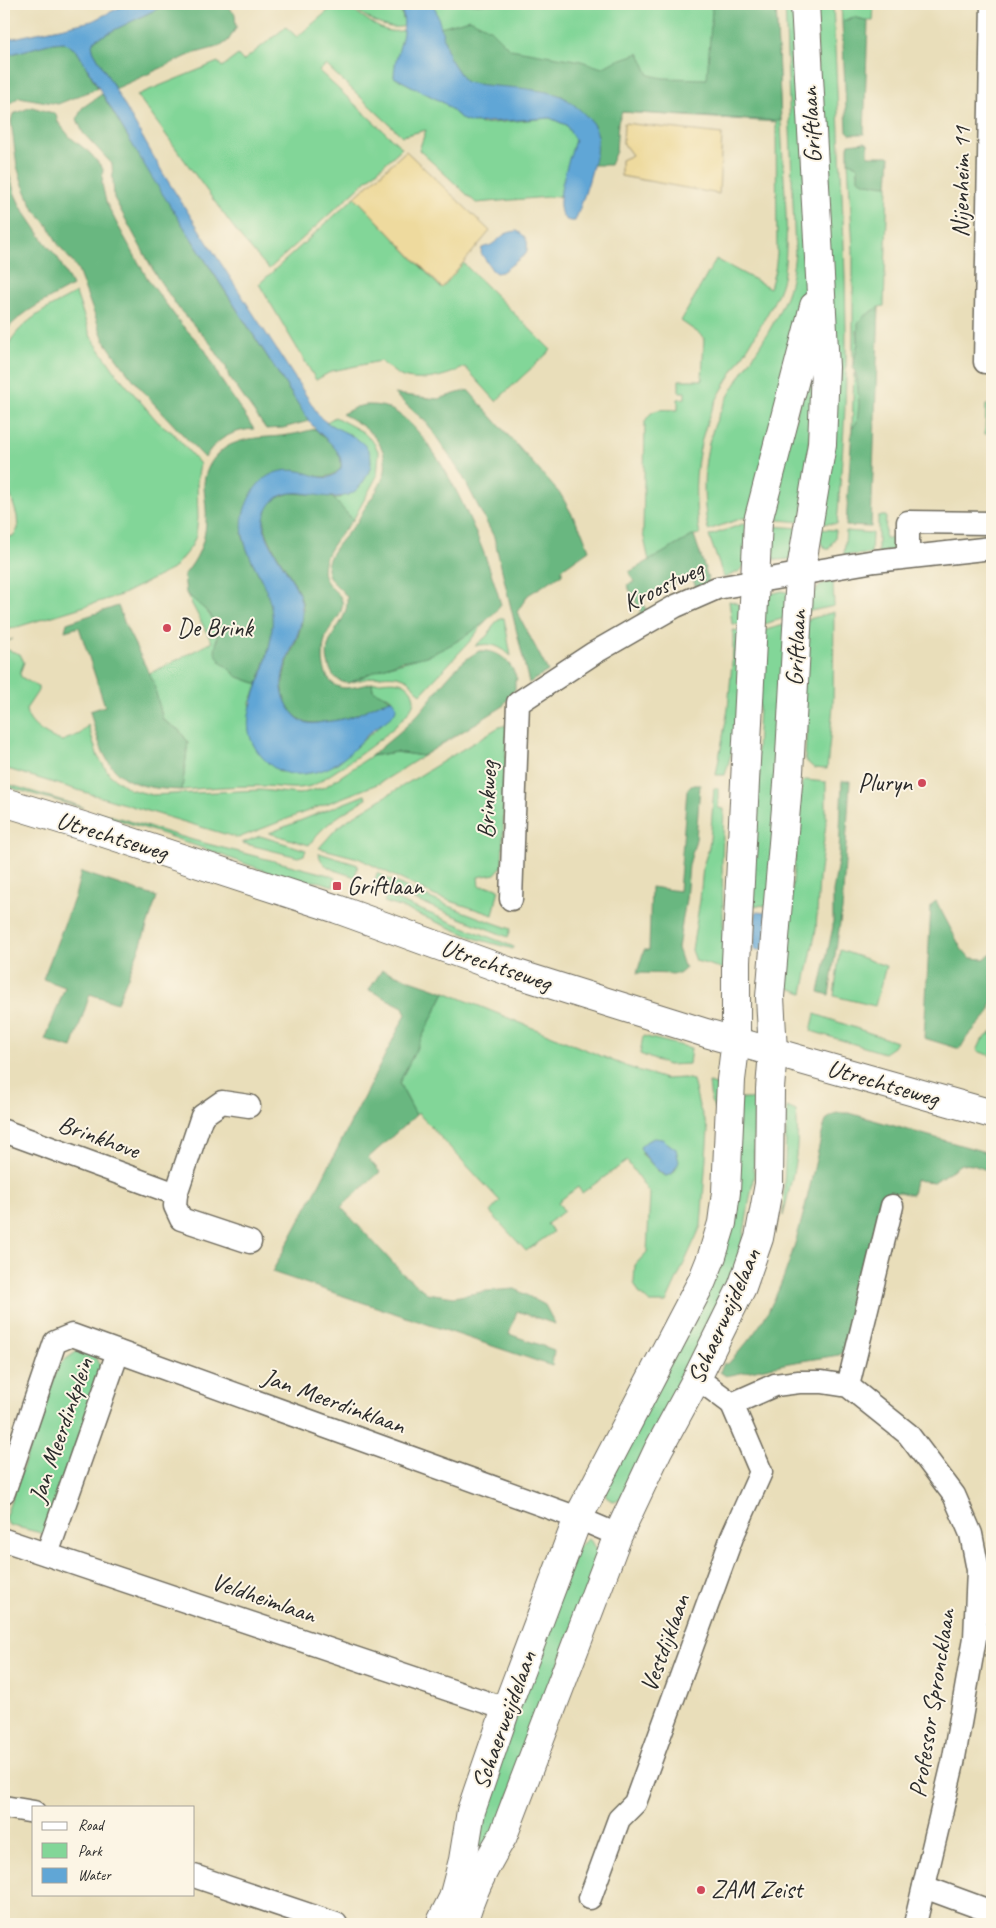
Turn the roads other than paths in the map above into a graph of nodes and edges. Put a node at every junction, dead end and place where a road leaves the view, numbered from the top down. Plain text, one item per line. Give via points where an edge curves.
1 (805, 4) edge
2 (992, 4) edge
3 (818, 247) junction
4 (989, 362) edge
5 (992, 524) edge
6 (992, 548) edge
7 (908, 556) junction
8 (800, 575) junction
9 (754, 583) junction
10 (518, 703) joint
11 (4, 802) edge
12 (511, 899) dead end
13 (736, 1040) junction
14 (773, 1051) junction
15 (249, 1106) dead end
16 (992, 1114) edge
17 (4, 1131) edge
18 (176, 1194) junction
19 (892, 1206) dead end
20 (250, 1242) dead end
21 (72, 1335) joint
22 (118, 1352) junction
23 (697, 1378) junction
24 (848, 1386) junction
25 (732, 1404) junction
26 (4, 1492) edge
27 (578, 1518) junction
28 (618, 1535) junction
29 (4, 1540) edge
30 (47, 1554) junction
31 (506, 1709) junction
32 (4, 1807) edge
33 (32, 1812) edge
34 (195, 1876) edge
35 (924, 1887) junction
36 (590, 1898) dead end
37 (992, 1912) edge
38 (336, 1924) edge
39 (440, 1924) edge
40 (464, 1924) edge
41 (915, 1924) edge

1 - 3 street, Griftlaan
2 - 4 street, Nijenheim 11
3 - 8 street, Griftlaan via 825,367 822,444
3 - 9 street, Griftlaan via 813,313 758,521
5 - 7 street via 908,522
6 - 7 street, Kroostweg
7 - 8 street, Kroostweg
8 - 9 street, Kroostweg
8 - 14 street, Griftlaan via 789,772 770,997
9 - 10 street, Kroostweg via 717,588 676,606 594,653
9 - 13 street, Griftlaan via 736,970
10 - 12 street, Brinkweg
11 - 13 street, Utrechtseweg via 337,909 508,971
13 - 14 street, Utrechtseweg
13 - 27 street, Schaerweijdelaan via 726,1192 722,1223 712,1256 675,1335
14 - 16 street, Utrechtseweg
14 - 23 street, Schaerweijdelaan via 769,1184 759,1238 742,1287
15 - 18 street via 222,1102 202,1116
17 - 18 street, Brinkhove
18 - 20 street via 175,1206 182,1219
19 - 24 street
21 - 22 street, Jan Meerdinklaan
21 - 26 street, Jan Meerdinkplein via 55,1342
22 - 27 street, Jan Meerdinklaan
22 - 30 street, Jan Meerdinkplein
23 - 25 street
23 - 28 street, Schaerweijdelaan
24 - 25 street, Professor Sproncklaan via 822,1382 775,1385
24 - 35 street, Professor Sproncklaan via 908,1434 954,1495 971,1534 978,1570 975,1638 953,1763
25 - 36 street, Vestdijklaan via 761,1472 732,1537 634,1803 619,1819
27 - 28 street
27 - 31 street, Schaerweijdelaan
28 - 40 street, Schaerweijdelaan via 504,1836 483,1869
29 - 30 street, Veldheimlaan
30 - 31 street, Veldheimlaan
31 - 39 street, Schaerweijdelaan via 471,1811 453,1898
32 - 33 street
34 - 38 street
35 - 37 street
35 - 41 street, Professor Sproncklaan

